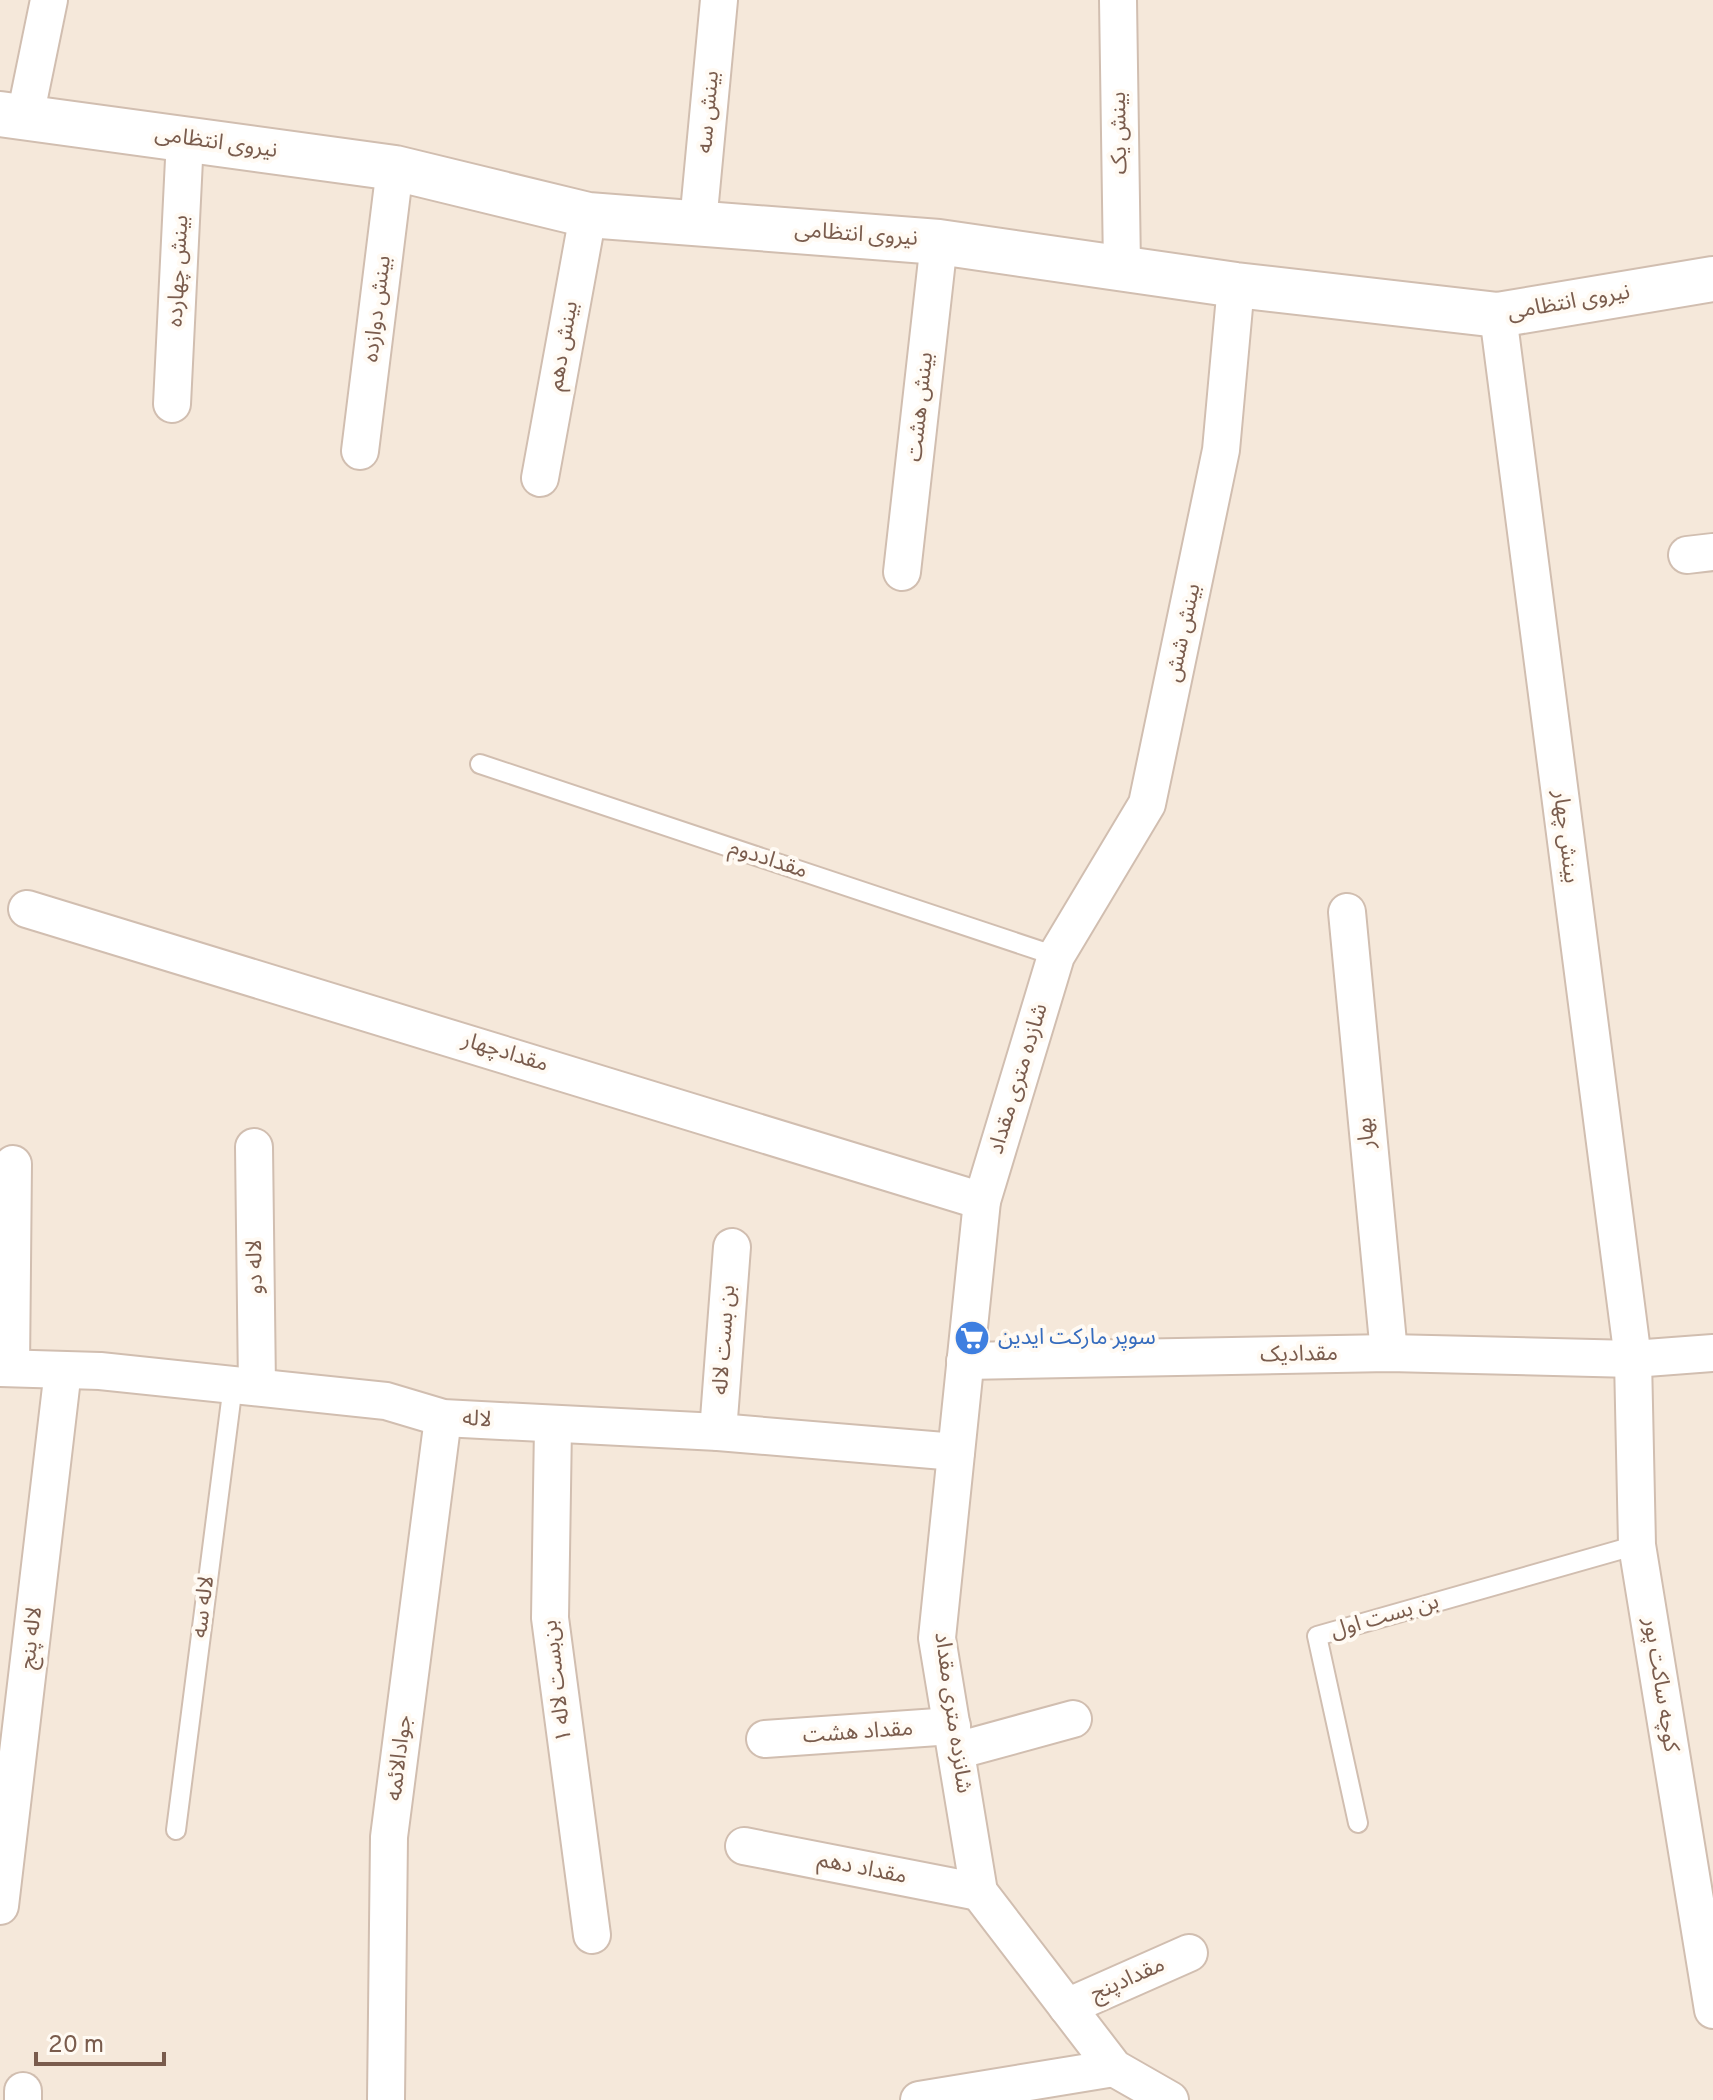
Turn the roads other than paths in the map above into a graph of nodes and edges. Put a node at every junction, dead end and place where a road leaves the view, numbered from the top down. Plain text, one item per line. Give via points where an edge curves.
1 (49, 0) edge
2 (719, 0) edge
3 (1118, 0) edge
4 (12, 116) edge
5 (185, 139) junction
6 (395, 168) junction
7 (588, 215) junction
8 (698, 223) junction
9 (939, 242) junction
10 (1122, 267) junction
11 (1713, 279) edge
12 (1236, 285) junction
13 (1498, 315) junction
14 (172, 404) dead end
15 (360, 451) dead end
16 (540, 478) dead end
17 (902, 572) dead end
18 (480, 764) dead end
19 (27, 909) dead end
20 (1347, 912) dead end
21 (1056, 956) junction
22 (254, 1147) dead end
23 (13, 1164) dead end
24 (982, 1201) junction
25 (732, 1247) dead end
26 (1389, 1353) junction
27 (1713, 1353) edge
28 (1633, 1359) junction
29 (965, 1361) junction
30 (5, 1368) edge
31 (63, 1370) junction
32 (245, 1386) junction
33 (443, 1418) junction
34 (553, 1426) junction
35 (718, 1432) junction
36 (956, 1452) junction
37 (1637, 1545) junction
38 (1073, 1719) dead end
39 (765, 1739) dead end
40 (954, 1739) junction
41 (1358, 1823) dead end
42 (176, 1830) dead end
43 (744, 1846) dead end
44 (979, 1892) junction
45 (0, 1906) edge
46 (592, 1935) dead end
47 (1189, 1953) dead end
48 (1067, 2007) junction
49 (1713, 2010) edge
50 (1114, 2068) junction
51 (386, 2100) edge
52 (919, 2100) edge
53 (1170, 2100) edge

1 - 4 street
2 - 8 street, بینش سه
3 - 10 street, بینش یک
4 - 5 street, نیروی انتظامی
5 - 6 street, نیروی انتظامی
5 - 14 street, بینش چهارده
6 - 7 street, نیروی انتظامی
6 - 15 street, بینش دوازده
7 - 8 street, نیروی انتظامی
7 - 16 street, بینش دهم
8 - 9 street, نیروی انتظامی
9 - 10 street, نیروی انتظامی
9 - 17 street, بینش هشت
10 - 12 street, نیروی انتظامی
11 - 13 street, نیروی انتظامی
12 - 13 street, نیروی انتظامی
12 - 21 street, بینش شش via 1221,450 1147,804
13 - 28 street, بینش چهار
18 - 21 lane, مقداددوم
19 - 24 street, مقدادچهار
20 - 26 street, بهار
21 - 24 street, شازده متری مقداد
22 - 32 street, لاله دو
23 - 30 street
24 - 29 street, شانزده متری مقداد
25 - 35 street, بن بست لاله
26 - 28 street, مقدادیک
26 - 29 street, مقدادیک
27 - 28 street, مقدادیک
28 - 37 street, کوچه ساکت پور
29 - 36 street, شانزده متری مقداد
30 - 31 street, لاله
31 - 32 street, لاله
31 - 45 street, لاله پنج
32 - 33 street, لاله via 386,1401
32 - 42 lane, لاله سه
33 - 34 street, لاله
33 - 51 street, جوادالائمه via 389,1837
34 - 35 street, لاله
34 - 46 street, بن‌بست لاله ۱ via 550,1618
35 - 36 street, لاله
36 - 40 street, شانزده متری مقداد via 937,1638
37 - 41 lane, بن بست اول via 1317,1636
37 - 49 street, کوچه ساکت پور
38 - 40 street, مقداد هشت
39 - 40 street, مقداد هشت
40 - 44 street, شانزده متری مقداد
43 - 44 street, مقداد دهم
44 - 48 street, شانزده متری مقداد
47 - 48 street, مقدادپنج
48 - 50 street, شانزده متری مقداد
50 - 52 street
50 - 53 street, شانزده متری مقداد

